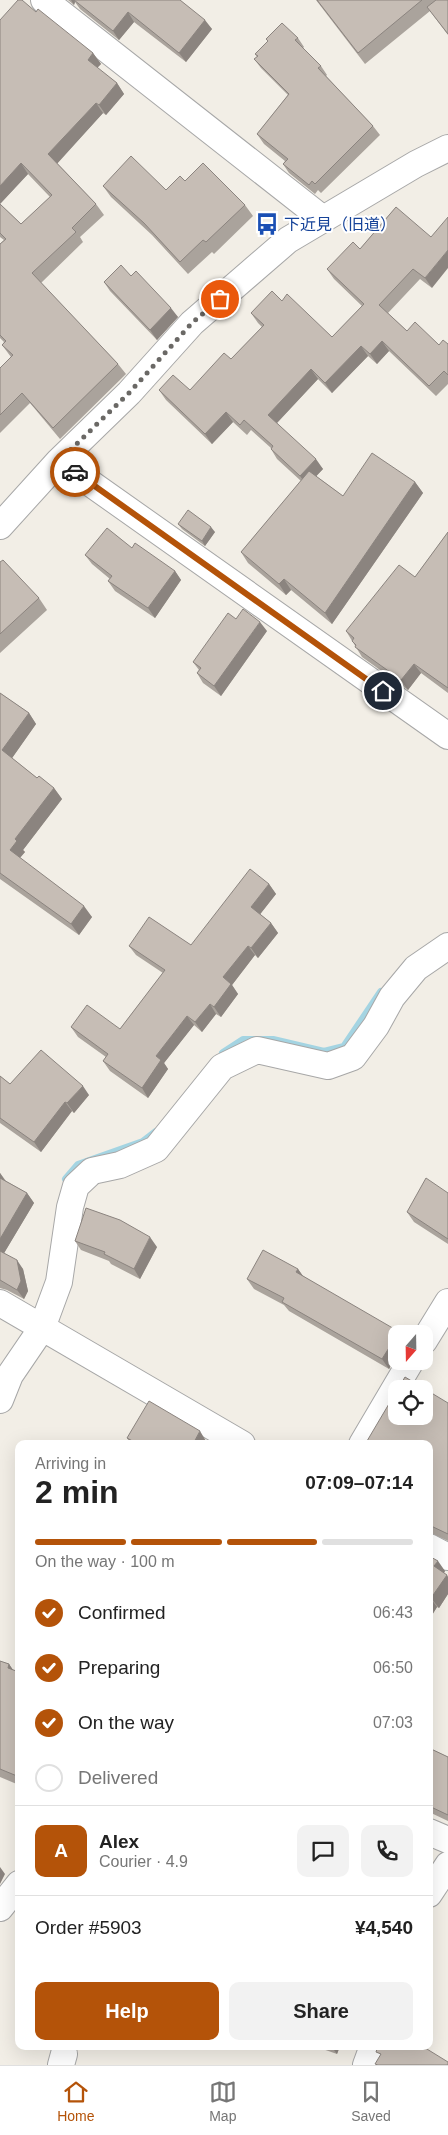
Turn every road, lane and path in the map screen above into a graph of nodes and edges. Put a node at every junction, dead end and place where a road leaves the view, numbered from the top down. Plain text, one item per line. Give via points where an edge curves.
1 (44, 0) edge
2 (448, 148) edge
3 (323, 219) junction
4 (59, 461) junction
5 (1, 522) edge
6 (448, 736) edge
7 (448, 946) edge
8 (448, 1302) edge
9 (0, 1303) edge
10 (433, 1326) edge
11 (42, 1328) junction
12 (406, 1370) edge
13 (0, 1400) edge
14 (235, 1440) edge
15 (364, 1440) edge
16 (433, 1549) edge
17 (448, 1557) edge
18 (433, 1834) edge
19 (448, 1840) edge
20 (448, 1866) edge
21 (433, 1888) edge
22 (15, 1889) edge
23 (0, 1908) edge
24 (372, 2050) edge
25 (366, 2065) edge

1 - 3 street
2 - 3 street
3 - 4 street via 288,240 192,323 129,393
4 - 5 street
4 - 6 street
7 - 11 street via 410,975 353,1057 328,1066 257,1050 222,1067 156,1149 120,1165 92,1171 76,1186 59,1282
8 - 10 street
9 - 11 street
11 - 13 street via 10,1375
11 - 14 street
12 - 15 street
16 - 17 street
18 - 19 street
20 - 21 street
22 - 23 street
24 - 25 street

